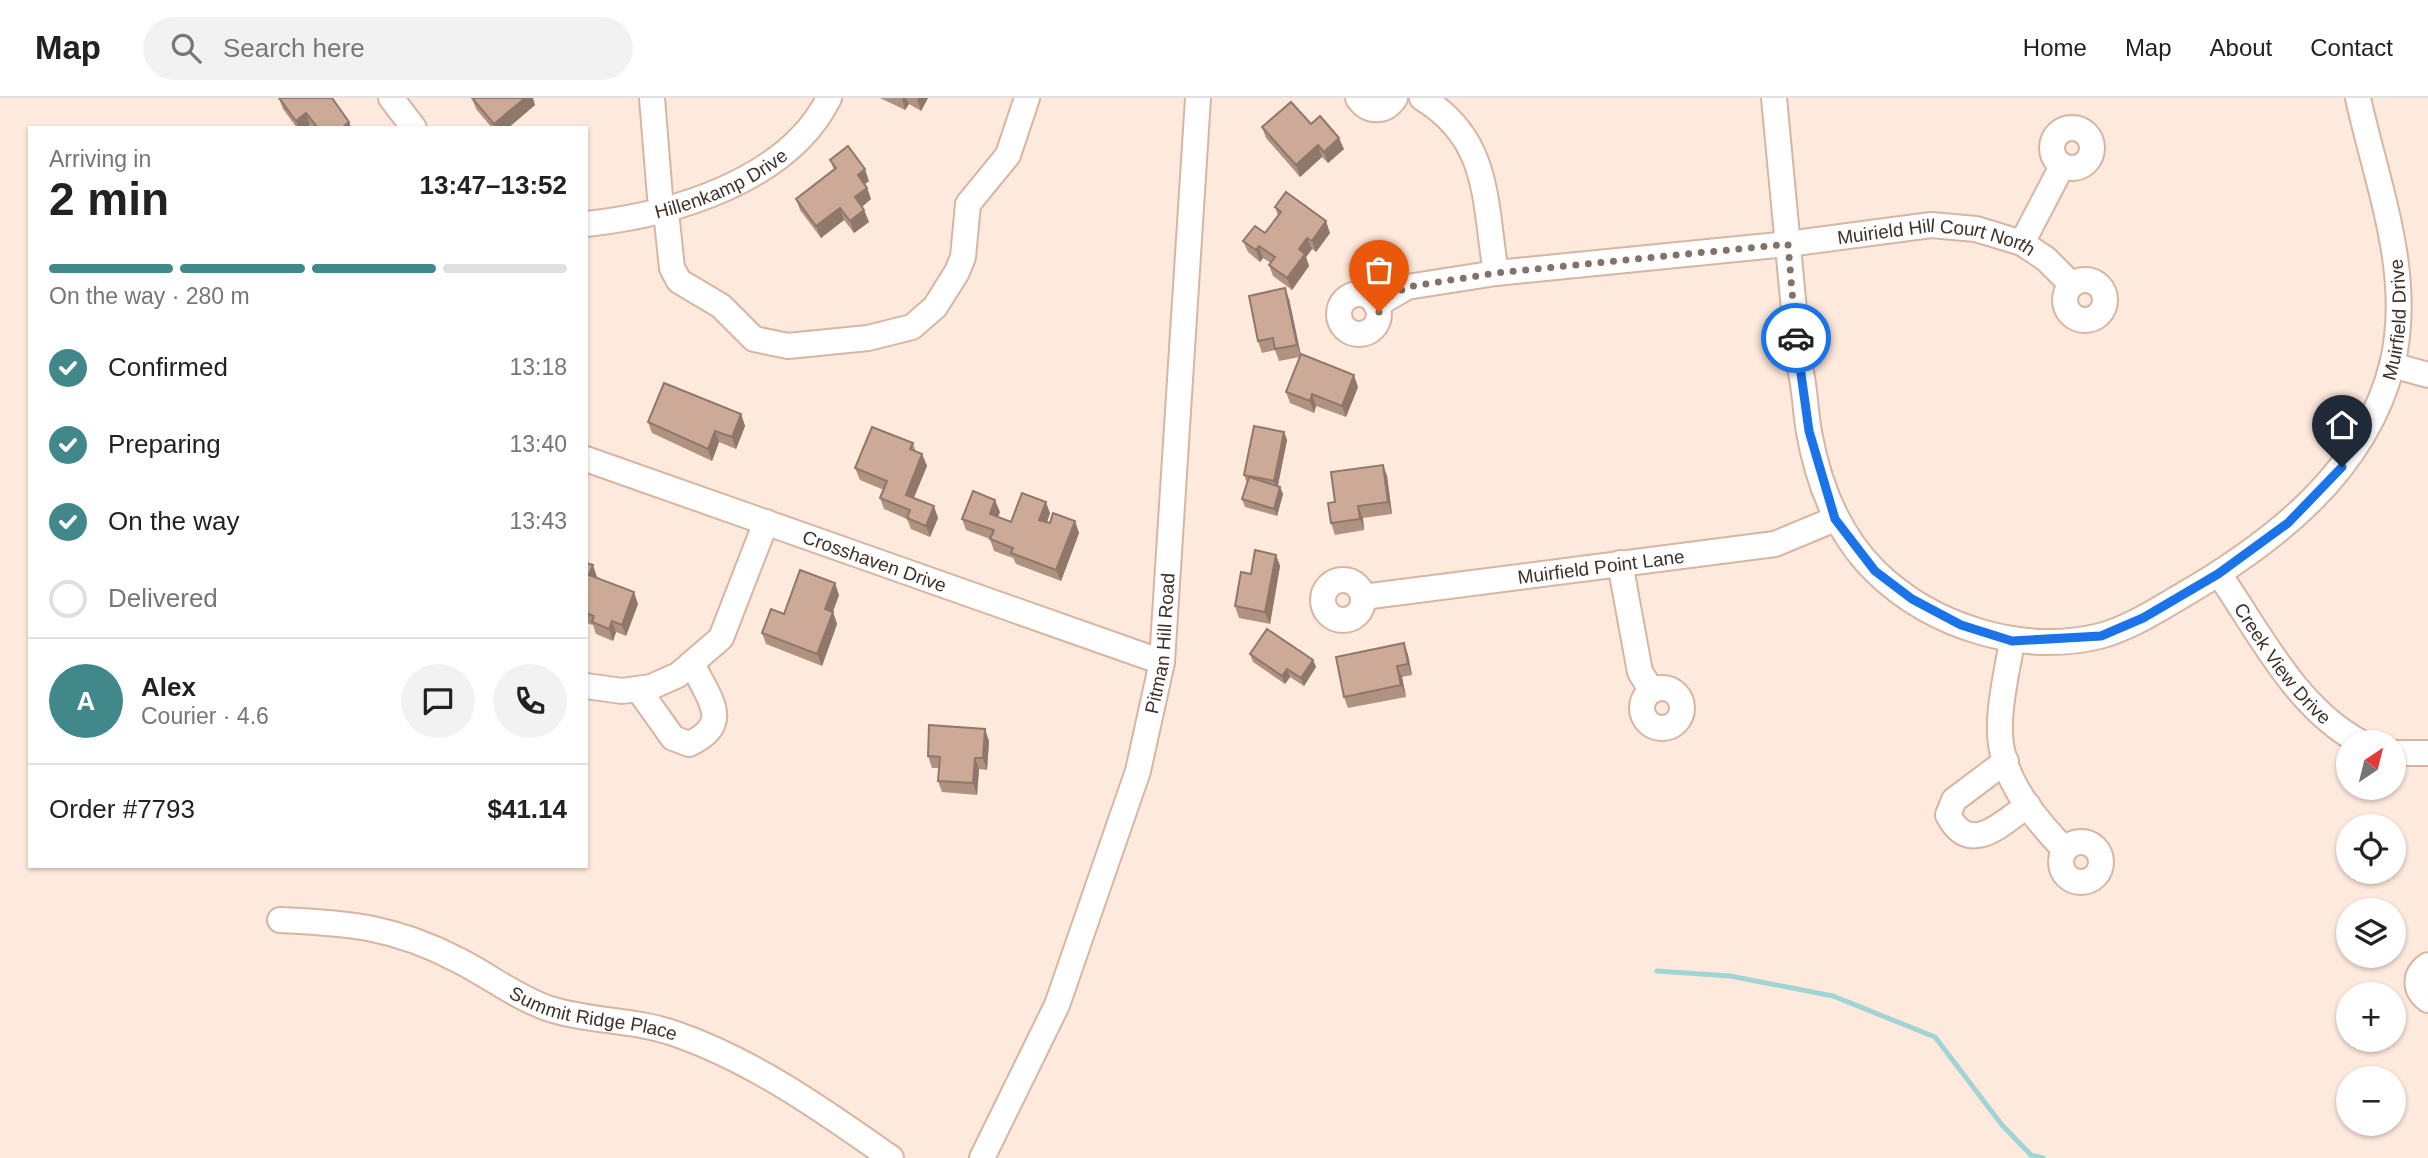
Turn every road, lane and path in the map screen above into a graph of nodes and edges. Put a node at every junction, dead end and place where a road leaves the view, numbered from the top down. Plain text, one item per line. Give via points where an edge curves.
1 (391, 98) edge
2 (652, 98) edge
3 (830, 98) edge
4 (1027, 98) edge
5 (1198, 98) edge
6 (1358, 98) edge
7 (1395, 98) edge
8 (1422, 98) edge
9 (1774, 98) edge
10 (2358, 98) edge
11 (412, 126) edge
12 (2062, 166) dead end
13 (660, 197) dead end
14 (667, 222) dead end
15 (588, 225) edge
16 (2021, 243) junction
17 (1788, 244) junction
18 (1496, 273) junction
19 (2072, 285) dead end
20 (1376, 304) dead end
21 (2392, 366) junction
22 (2428, 374) edge
23 (588, 460) edge
24 (1835, 519) junction
25 (766, 522) junction
26 (1620, 563) junction
27 (2218, 574) junction
28 (1363, 597) dead end
29 (2012, 641) junction
30 (1162, 662) junction
31 (692, 663) junction
32 (588, 686) edge
33 (638, 689) junction
34 (1652, 691) dead end
35 (2343, 730) edge
36 (2406, 753) edge
37 (2428, 753) edge
38 (2006, 761) junction
39 (2028, 805) junction
40 (2065, 850) dead end
41 (280, 920) dead end
42 (2428, 965) edge
43 (2428, 1000) edge
44 (891, 1158) edge
45 (982, 1158) edge

1 - 11 street
2 - 13 street
3 - 15 street, Hillenkamp Drive via 793,146 730,188 656,212
4 - 14 street via 1008,155 968,204 963,257 957,272 935,307 912,327 868,338 789,346 754,339 721,306 679,281 672,268
5 - 30 street, Pitman Hill Road
6 - 7 street via 1377,110
8 - 18 street via 1445,112 1471,146 1483,180
9 - 17 street, Muirfield Drive
10 - 21 street, Muirfield Drive via 2397,258 2399,297
12 - 16 street
16 - 17 street, Muirield Hill Court North via 1976,229 1931,225
16 - 19 street, Muirield Hill Court North via 2046,258
17 - 18 street, Muirield Hill Court North
17 - 24 street, Muirfield Drive via 1809,431
18 - 20 street, Muirield Hill Court North via 1407,287
21 - 22 street
21 - 27 street, Muirfield Drive via 2370,427 2332,480 2288,523
23 - 25 street, Crosshaven Drive
24 - 26 street, Muirfield Point Lane via 1775,544
24 - 29 street, Muirfield Drive via 1875,571 1912,599 1961,625
25 - 30 street, Crosshaven Drive
25 - 31 street via 721,638
26 - 28 street, Muirfield Point Lane
26 - 34 street via 1640,672
27 - 29 street, Muirfield Drive via 2143,618 2101,636
27 - 35 street, Creek View Drive via 2286,672 2322,716
29 - 38 street via 2003,700
30 - 45 street, Pitman Hill Road via 1138,771 1057,1005
31 - 33 street via 678,676
31 - 33 street via 713,704 716,721 707,736 689,744 673,738
32 - 33 street
36 - 37 street
38 - 39 street
38 - 39 street via 1954,800 1948,815 1958,830 1972,837 1990,832
39 - 40 street
41 - 44 street, Summit Ridge Place via 352,923 403,936 548,1008 675,1033 796,1093
42 - 43 street via 2417,982

